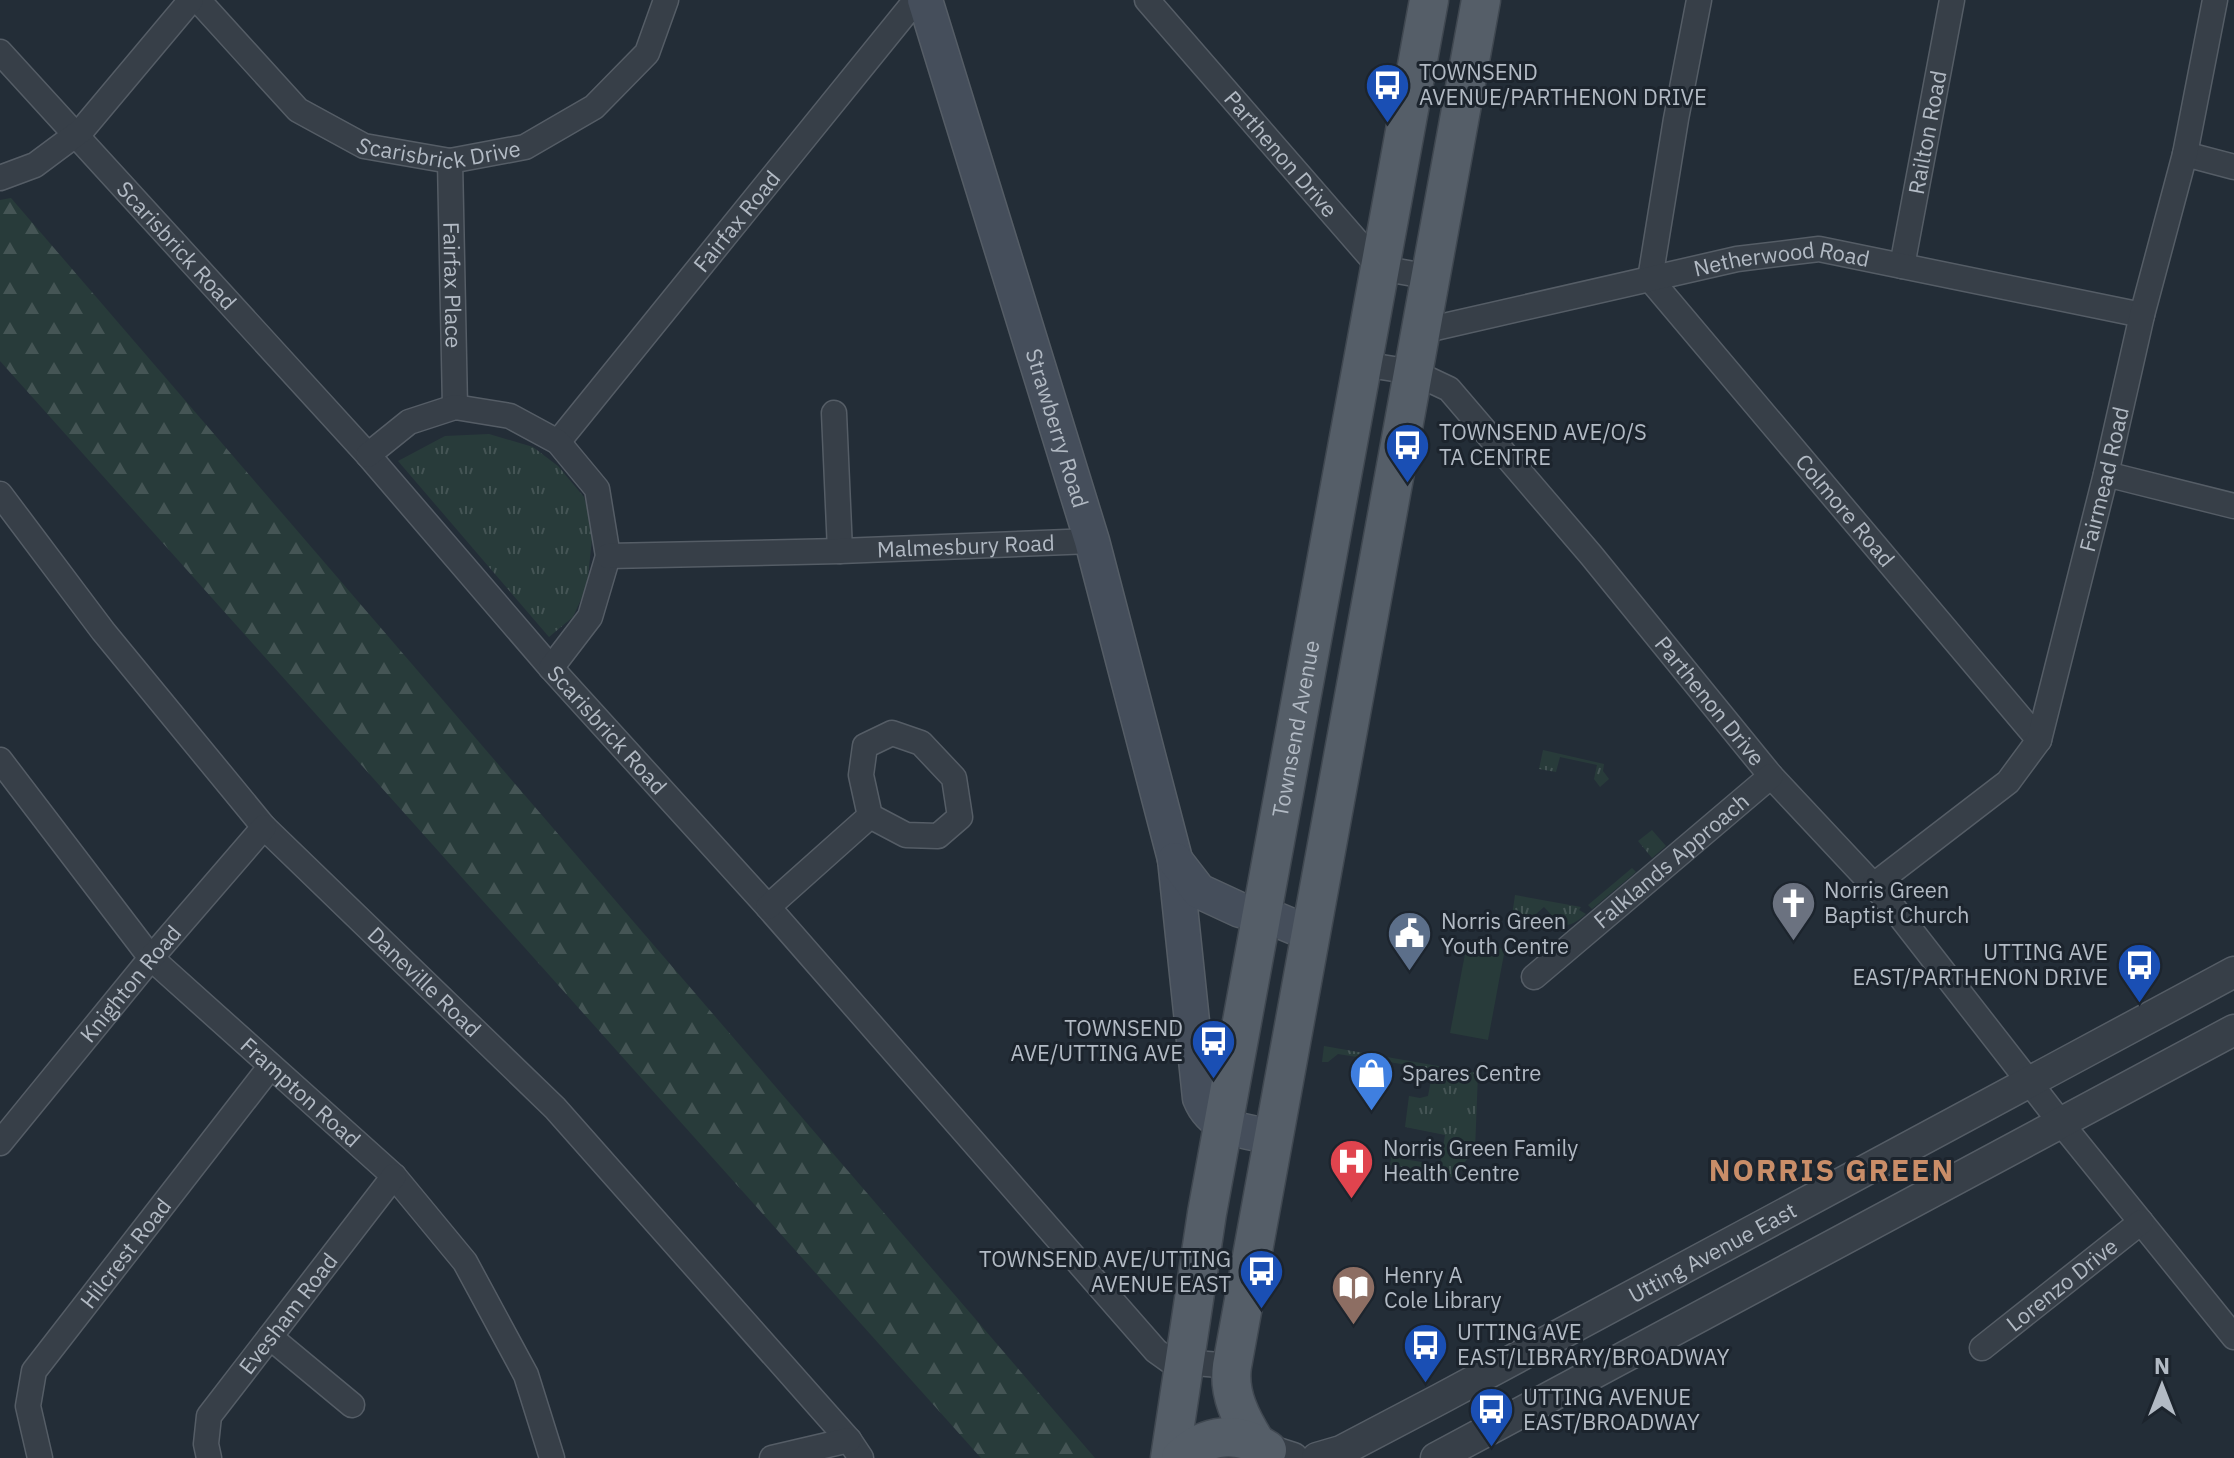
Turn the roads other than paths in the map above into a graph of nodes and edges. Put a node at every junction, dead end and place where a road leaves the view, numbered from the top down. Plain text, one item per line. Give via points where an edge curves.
1 (191, 0) edge
2 (198, 0) edge
3 (666, 0) edge
4 (916, 0) edge
5 (925, 0) edge
6 (1147, 0) edge
7 (1429, 0) edge
8 (1481, 0) edge
9 (1699, 0) edge
10 (1952, 0) edge
11 (2215, 0) edge
12 (0, 52) edge
13 (75, 136) junction
14 (2185, 154) junction
15 (450, 161) junction
16 (2234, 167) edge
17 (0, 178) edge
18 (1902, 266) junction
19 (1380, 268) junction
20 (1431, 277) junction
21 (1650, 279) junction
22 (2142, 315) junction
23 (1422, 331) junction
24 (1362, 364) junction
25 (1413, 372) junction
26 (455, 407) junction
27 (834, 413) dead end
28 (558, 442) junction
29 (368, 455) junction
30 (2106, 474) junction
31 (0, 494) edge
32 (2234, 506) edge
33 (1092, 541) junction
34 (840, 551) junction
35 (608, 556) junction
36 (551, 668) junction
37 (2039, 740) junction
38 (0, 760) edge
39 (1771, 776) junction
40 (870, 816) junction
41 (264, 827) junction
42 (1175, 859) junction
43 (1874, 885) junction
44 (768, 907) junction
45 (1263, 914) junction
46 (1311, 934) junction
47 (151, 958) junction
48 (2234, 972) edge
49 (1534, 977) dead end
50 (2234, 1030) edge
51 (270, 1067) junction
52 (2031, 1082) junction
53 (2061, 1123) junction
54 (1224, 1126) junction
55 (3, 1134) edge
56 (1274, 1137) junction
57 (394, 1176) junction
58 (2141, 1222) junction
59 (2232, 1329) edge
60 (270, 1337) junction
61 (1982, 1348) dead end
62 (1183, 1362) junction
63 (1232, 1366) junction
64 (352, 1405) dead end
65 (855, 1449) edge
66 (1272, 1452) edge
67 (40, 1458) edge
68 (209, 1458) edge
69 (552, 1458) edge
70 (772, 1458) edge
71 (1170, 1458) edge
72 (1181, 1458) edge
73 (1317, 1458) edge
74 (1436, 1458) edge

1 - 13 street
2 - 15 street, Scarisbrick Drive via 298,110 364,146
3 - 15 street, Scarisbrick Drive via 647,53 594,107 525,147
4 - 28 street, Fairfax Road
5 - 33 main road, Strawberry Road
6 - 19 street, Parthenon Drive
7 - 19 main road, Townsend Avenue
8 - 20 main road
9 - 21 street
10 - 18 street, Railton Road
11 - 14 street, Fairmead Road
12 - 13 street, Scarisbrick Road
13 - 17 street via 35,165
13 - 29 street, Scarisbrick Road
14 - 16 street
14 - 22 street, Fairmead Road
15 - 26 street, Fairfax Place
18 - 21 street, Netherwood Road via 1819,249 1737,259
18 - 22 street, Netherwood Road
19 - 20 street
19 - 24 main road, Townsend Avenue
20 - 23 main road
21 - 23 street, Netherwood Road
21 - 37 street, Colmore Road
22 - 30 street, Fairmead Road
23 - 25 main road
24 - 25 street, Parthenon Drive
24 - 45 main road, Townsend Avenue
25 - 39 street, Parthenon Drive via 1449,389
25 - 46 main road
26 - 28 street via 510,416
26 - 29 street via 409,422
27 - 34 street
28 - 35 street via 597,489
29 - 36 street, Scarisbrick Road
30 - 32 street
30 - 37 street, Fairmead Road
31 - 41 street, Daneville Road via 103,631
33 - 34 street, Malmesbury Road
33 - 42 main road, Strawberry Road
34 - 35 street, Malmesbury Road
35 - 36 street via 590,617
36 - 44 street, Scarisbrick Road
37 - 43 street, Fairmead Road via 2008,782
38 - 47 street, Frampton Road
39 - 43 street, Parthenon Drive
39 - 49 street, Falklands Approach
40 - 40 street via 861,775 865,746 892,733 921,743 954,778 960,817 938,836 906,835
40 - 44 street
41 - 47 street, Knighton Road
41 - 65 street, Daneville Road via 555,1108
42 - 45 main road, Strawberry Road via 1199,891 1240,910
42 - 54 main road, Strawberry Road via 1200,1098 1205,1111
43 - 52 street, Parthenon Drive
44 - 62 street, Scarisbrick Road via 1156,1351
45 - 46 main road, Strawberry Road
45 - 54 main road, Townsend Avenue
46 - 56 main road
47 - 51 street, Frampton Road
47 - 55 street, Knighton Road
48 - 52 street, Utting Avenue East
50 - 53 street
51 - 57 street, Frampton Road
51 - 67 street, Hilcrest Road via 34,1371 28,1406
52 - 53 street
52 - 73 street, Utting Avenue East via 1440,1399 1341,1451
53 - 58 street
53 - 74 street
54 - 56 main road
54 - 62 main road, Townsend Avenue
56 - 63 main road
57 - 60 street, Evesham Road
57 - 69 street, Frampton Road via 465,1262 526,1375
58 - 59 street
58 - 61 street, Lorenzo Drive
60 - 64 street
60 - 68 street, Evesham Road via 209,1416
62 - 63 street, Scarisbrick Road
62 - 71 main road, Townsend Avenue
63 - 66 main road via 1236,1405
65 - 70 street
66 - 72 main road via 1233,1436 1196,1445

